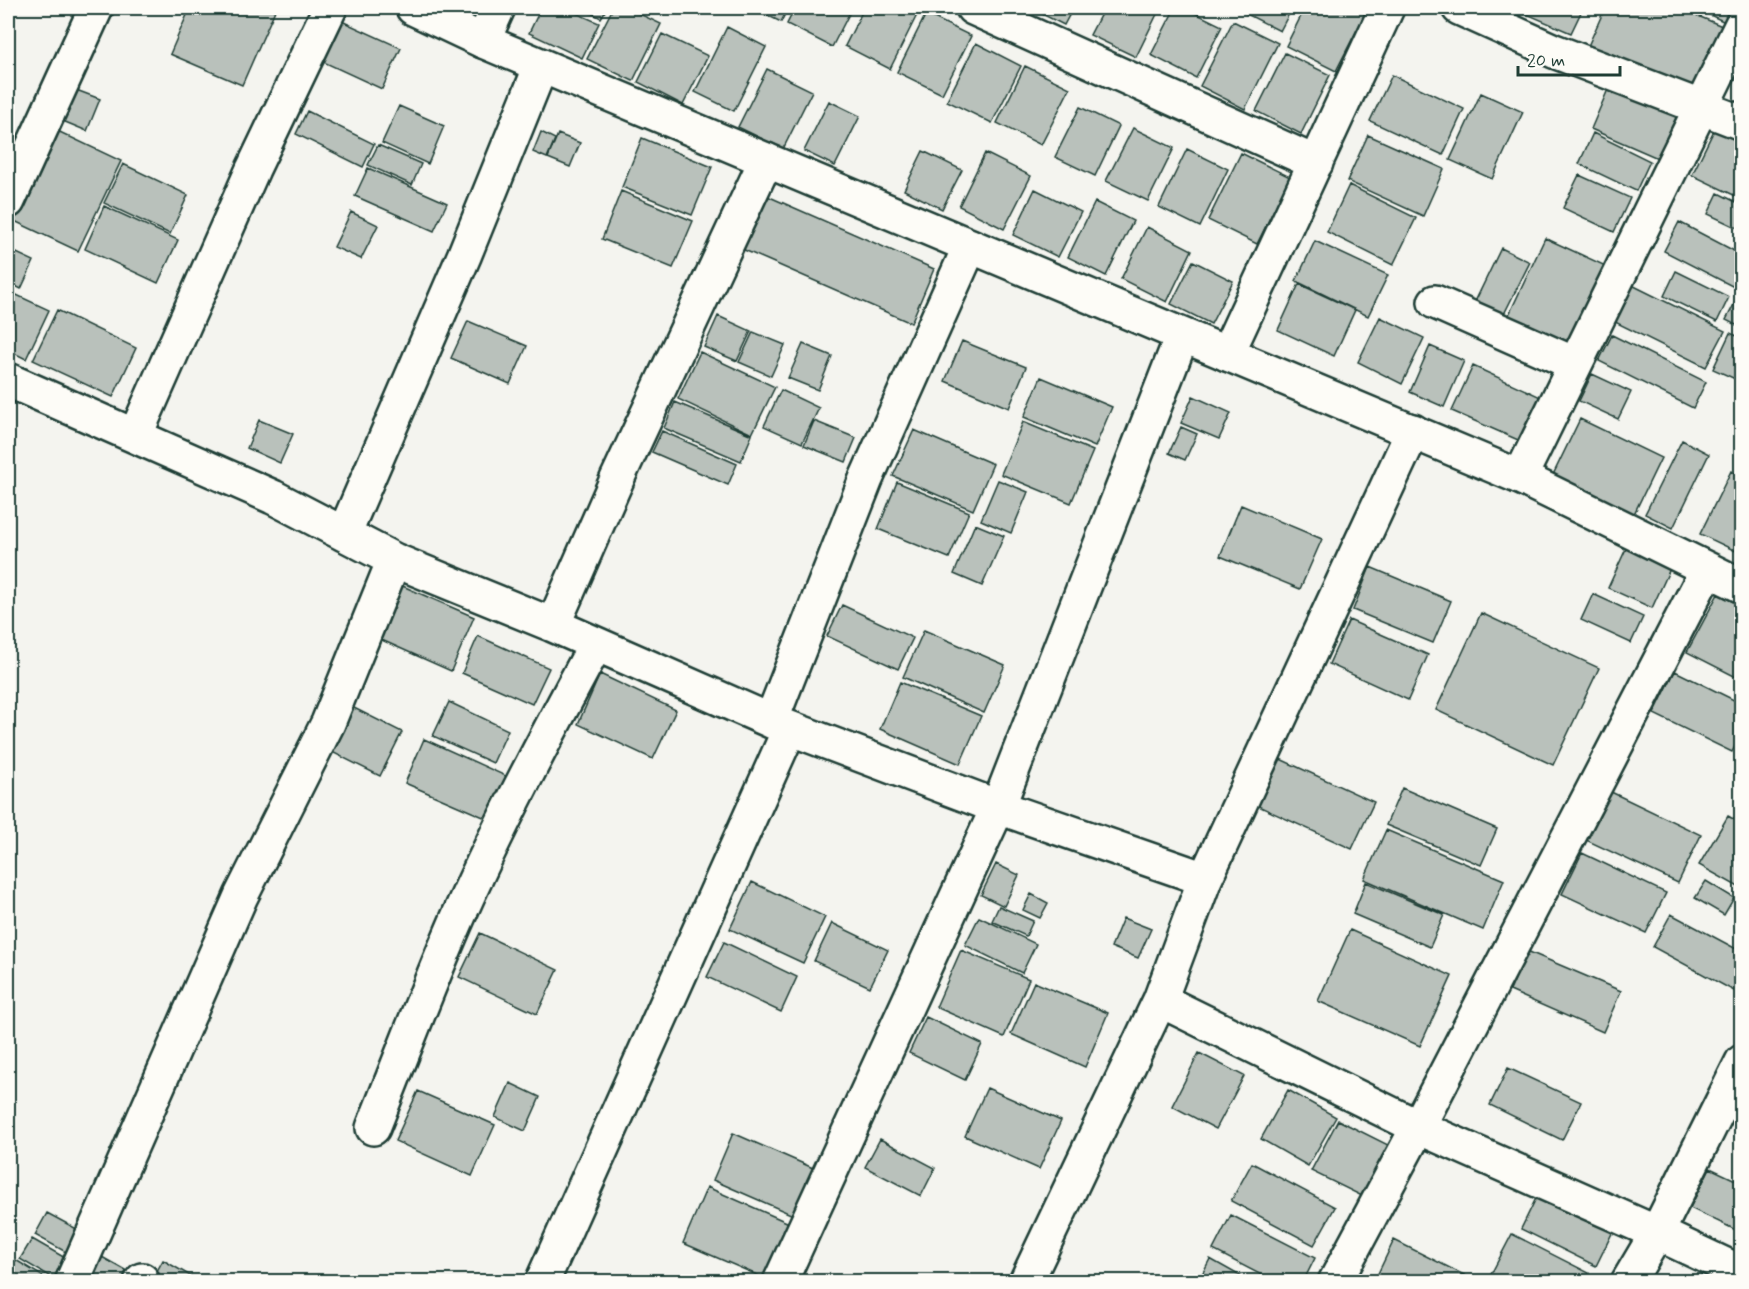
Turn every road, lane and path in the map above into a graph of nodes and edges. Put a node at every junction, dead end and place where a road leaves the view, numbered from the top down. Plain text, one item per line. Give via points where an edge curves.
1 (96, 8) edge
2 (330, 8) edge
3 (413, 8) edge
4 (498, 8) edge
5 (973, 8) edge
6 (1387, 8) edge
7 (1459, 8) edge
8 (1742, 24) edge
9 (483, 41) junction
10 (542, 66) junction
11 (1700, 107) junction
12 (1742, 123) edge
13 (766, 160) junction
14 (1316, 163) junction
15 (8, 201) edge
16 (970, 246) junction
17 (1435, 302) dead end
18 (1182, 336) junction
19 (1227, 354) junction
20 (1575, 364) junction
21 (8, 380) edge
22 (1413, 431) junction
23 (135, 436) junction
24 (1520, 477) junction
25 (344, 534) junction
26 (394, 560) junction
27 (1707, 570) junction
28 (1742, 586) edge
29 (553, 625) junction
30 (596, 644) junction
31 (780, 725) junction
32 (998, 807) junction
33 (1205, 879) junction
34 (1160, 1000) junction
35 (1742, 1062) edge
36 (1418, 1126) junction
37 (373, 1128) dead end
38 (1657, 1233) junction
39 (1742, 1273) edge
40 (72, 1281) edge
41 (542, 1281) edge
42 (780, 1281) edge
43 (1026, 1281) edge
44 (1335, 1281) edge
45 (1628, 1281) edge

1 - 15 street
2 - 23 street via 253,169
3 - 9 street
4 - 9 street
5 - 14 street
6 - 14 street
7 - 11 street via 1554,51
8 - 11 street
9 - 10 street
10 - 13 street
10 - 25 street
11 - 12 street
11 - 20 street
13 - 16 street
13 - 29 street
14 - 19 street
16 - 18 street
16 - 31 street via 867,479
17 - 20 street
18 - 19 street
18 - 32 street
19 - 22 street
20 - 24 street
21 - 23 street
22 - 24 street
22 - 33 street
23 - 25 street via 273,497
24 - 27 street
25 - 26 street
26 - 29 street
26 - 40 street via 328,723 241,897
27 - 28 street
27 - 36 street
29 - 30 street
30 - 31 street
30 - 37 street via 524,777 474,883
31 - 32 street
31 - 41 street
32 - 33 street
32 - 42 street
33 - 34 street
34 - 36 street
34 - 43 street
35 - 38 street
36 - 38 street
36 - 44 street
38 - 39 street
38 - 45 street

